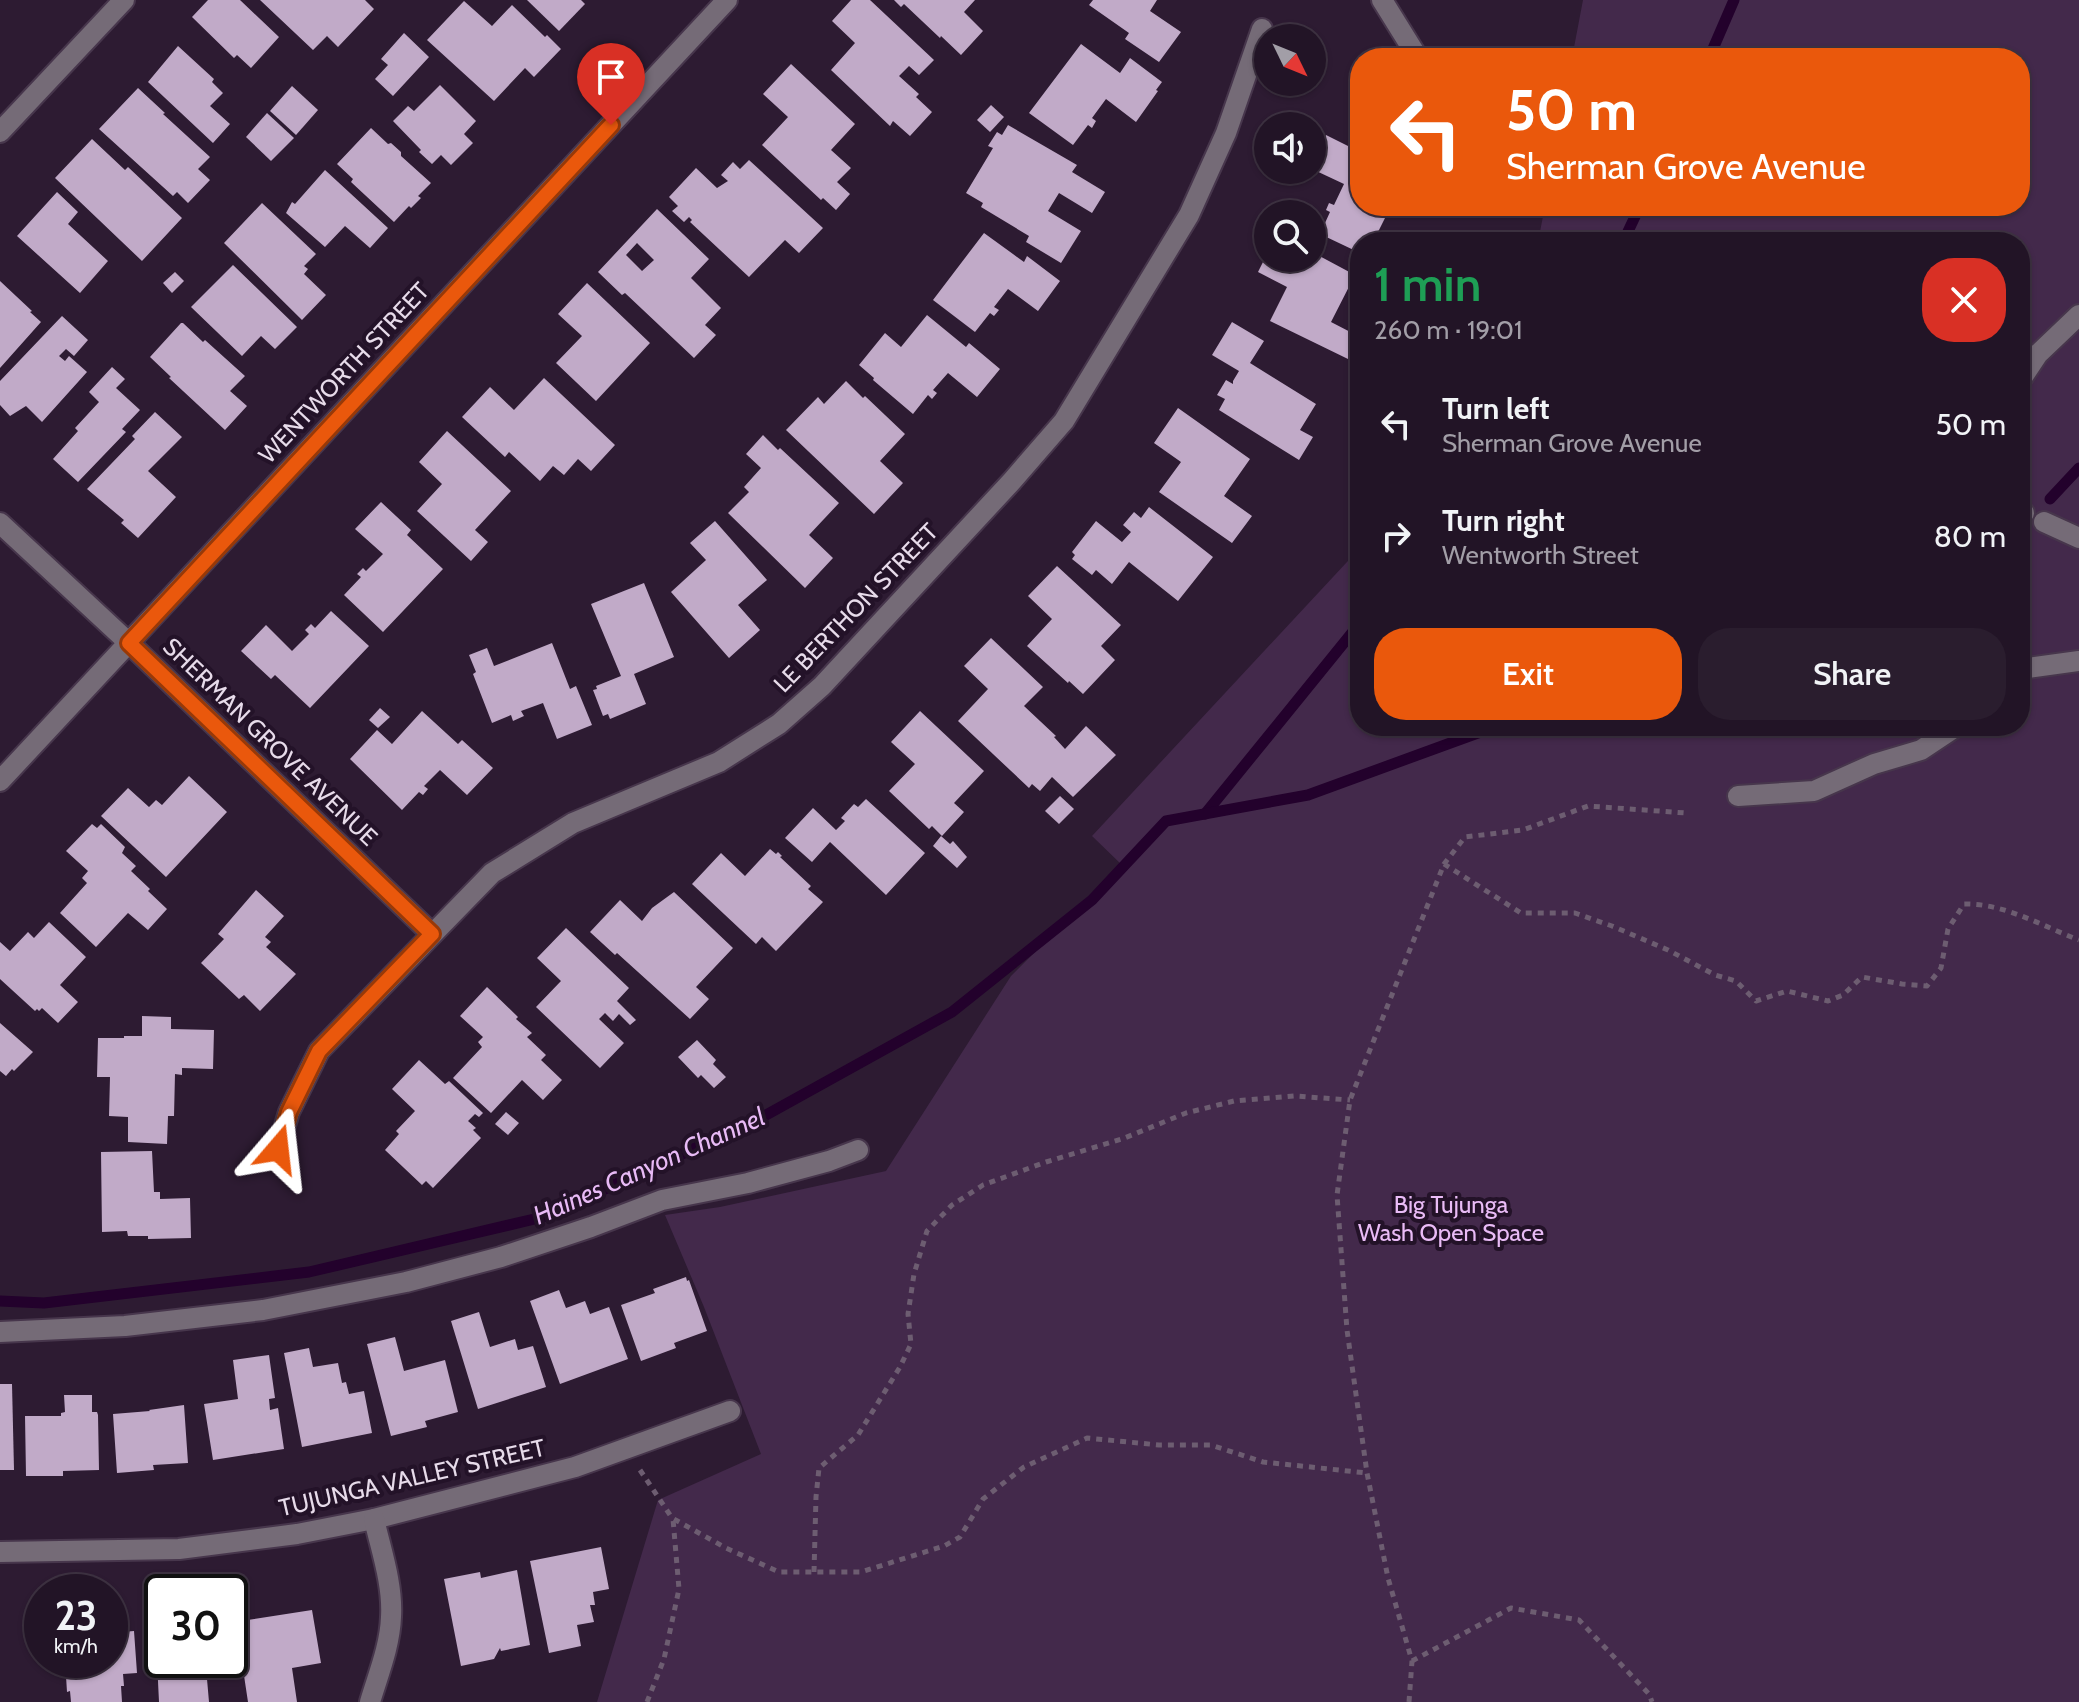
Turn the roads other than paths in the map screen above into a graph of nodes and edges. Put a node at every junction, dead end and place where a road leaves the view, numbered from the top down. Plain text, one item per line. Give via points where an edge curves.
1 (124, 0) edge
2 (727, 0) edge
3 (1382, 0) edge
4 (1412, 48) edge
5 (1254, 52) edge
6 (0, 132) edge
7 (2079, 315) edge
8 (2030, 366) edge
9 (2044, 522) dead end
10 (0, 523) edge
11 (2079, 538) edge
12 (129, 643) junction
13 (2079, 661) edge
14 (2030, 668) edge
15 (1942, 736) edge
16 (0, 781) edge
17 (1738, 796) dead end
18 (432, 934) junction
19 (278, 1149) dead end
20 (858, 1150) dead end
21 (0, 1332) edge
22 (730, 1411) dead end
23 (374, 1519) junction
24 (0, 1552) edge
25 (370, 1702) edge

1 - 6 street
2 - 12 street, WENTWORTH STREET
3 - 4 street
5 - 18 street, LE BERTHON STREET via 1189,215 1064,421 1002,493 822,686 779,724 719,762 573,823 492,873
7 - 8 street
9 - 11 street
10 - 12 street, SHERMAN GROVE AVENUE
12 - 16 street, WENTWORTH STREET
12 - 18 street, SHERMAN GROVE AVENUE
13 - 14 street
15 - 17 street via 1921,750 1814,791
18 - 19 street, LE BERTHON STREET via 319,1051 289,1112
20 - 21 street via 748,1183 662,1200 501,1257 406,1282 263,1310 125,1326
22 - 23 street, TUJUNGA VALLEY STREET via 575,1467
23 - 24 street, TUJUNGA VALLEY STREET via 179,1549
23 - 25 street via 392,1618

